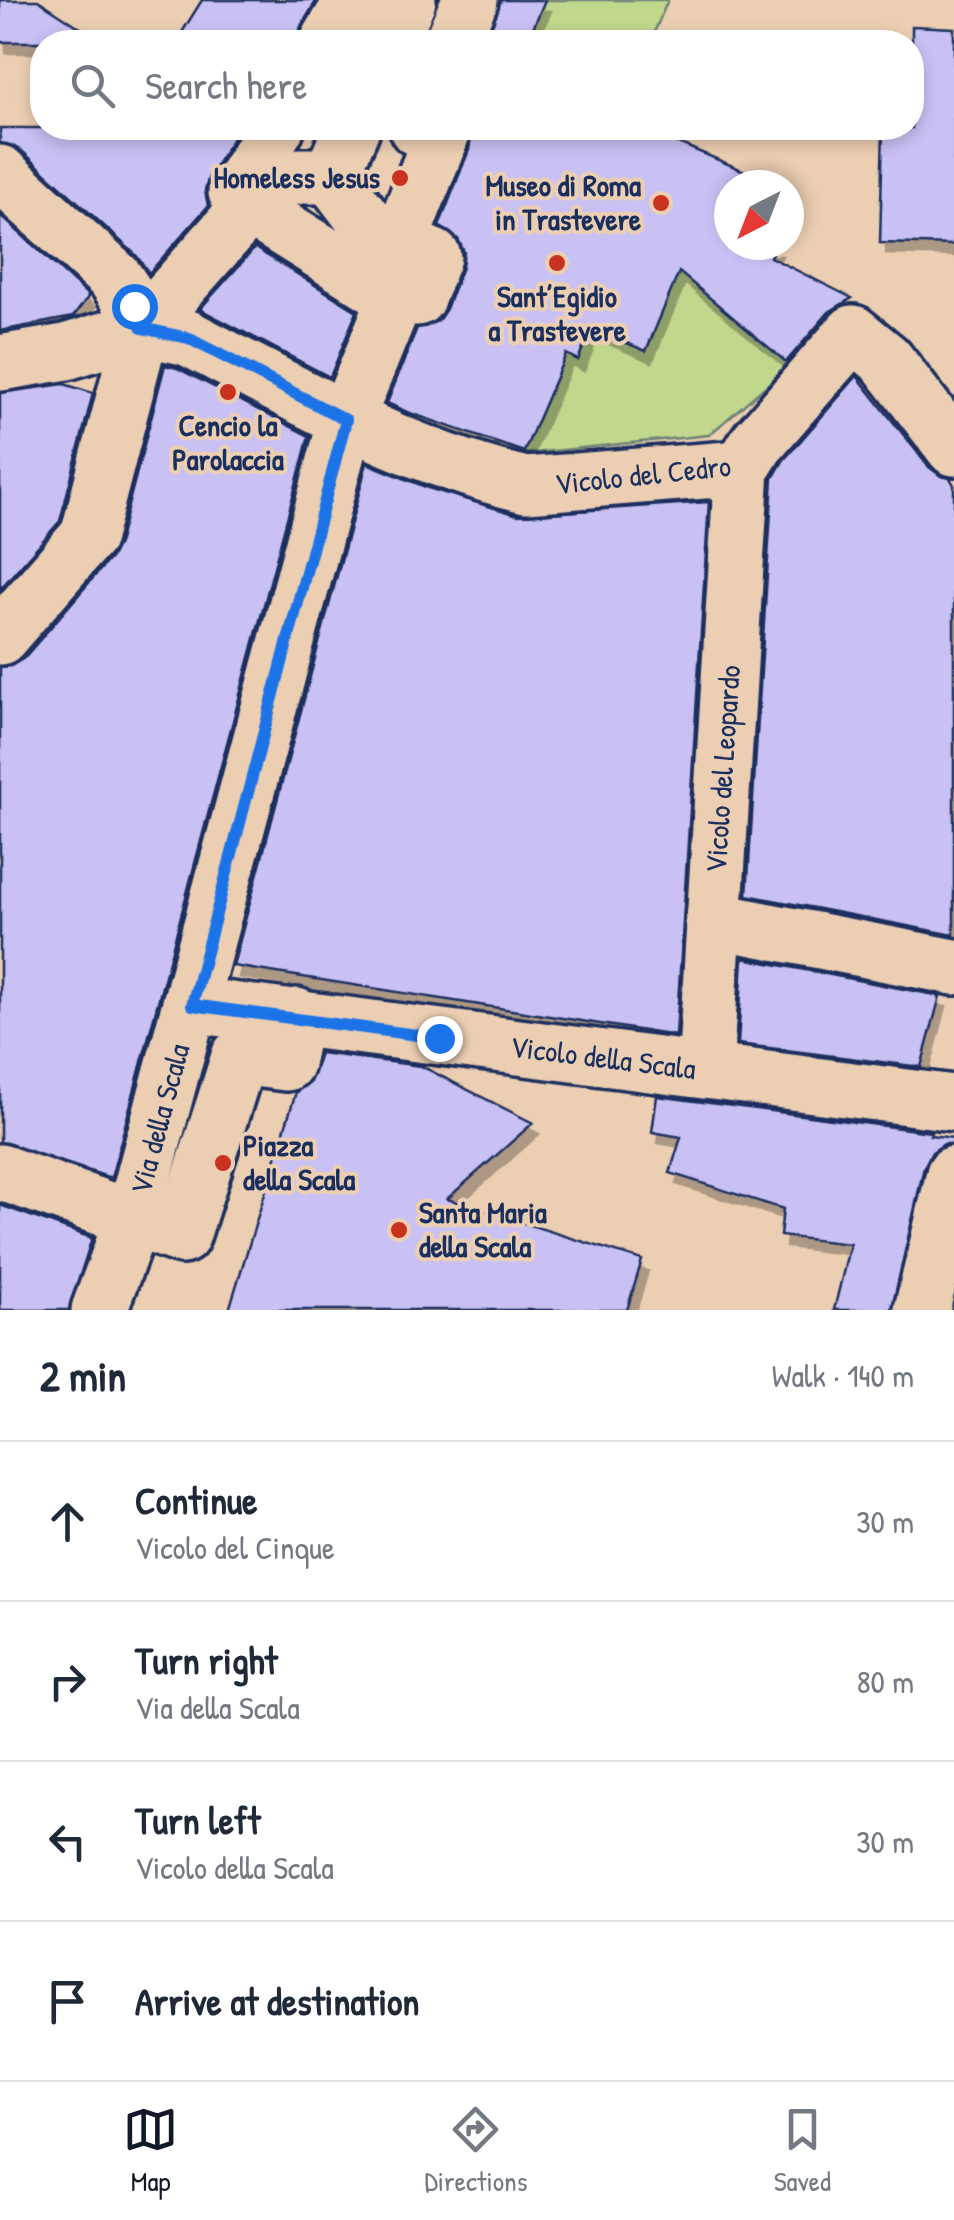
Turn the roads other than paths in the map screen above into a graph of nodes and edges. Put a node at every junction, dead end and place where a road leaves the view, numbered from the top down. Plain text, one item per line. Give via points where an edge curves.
1 (353, 0) edge
2 (408, 0) edge
3 (470, 0) edge
4 (335, 30) edge
5 (395, 30) edge
6 (457, 30) edge
7 (268, 140) edge
8 (440, 140) edge
9 (342, 152) edge
10 (0, 173) edge
11 (249, 204) junction
12 (398, 292) junction
13 (142, 328) junction
14 (0, 364) edge
15 (346, 420) junction
16 (954, 448) edge
17 (742, 468) junction
18 (0, 637) edge
19 (713, 920) junction
20 (954, 968) edge
21 (192, 1005) junction
22 (296, 1016) junction
23 (705, 1071) junction
24 (954, 1103) edge
25 (0, 1172) edge
26 (954, 1174) edge
27 (132, 1221) junction
28 (99, 1310) edge
29 (922, 1310) edge

1 - 4 street
2 - 5 street
3 - 6 street
7 - 11 street via 236,192
8 - 12 street via 400,243 433,256 418,298
9 - 11 street via 300,176 271,182
9 - 12 street via 403,271
10 - 13 street via 116,278
11 - 12 street via 378,288
11 - 13 street
12 - 15 street, Via della Scala
13 - 14 street
13 - 15 street, Vicolo del Cedro via 188,338
13 - 18 street via 88,536
15 - 17 street, Vicolo del Cedro via 526,485
15 - 21 street, Via della Scala
16 - 17 street, Vicolo del Cedro via 886,360 853,333
17 - 19 street, Vicolo del Leopardo
19 - 20 street
19 - 23 street, Vicolo del Leopardo
21 - 22 street, Vicolo della Scala
21 - 27 street, Via della Scala
22 - 23 street, Vicolo della Scala
22 - 27 street via 286,1063 240,1057 182,1236
23 - 24 street, Vicolo della Scala
25 - 27 street
26 - 29 street
27 - 28 street, Via della Scala

